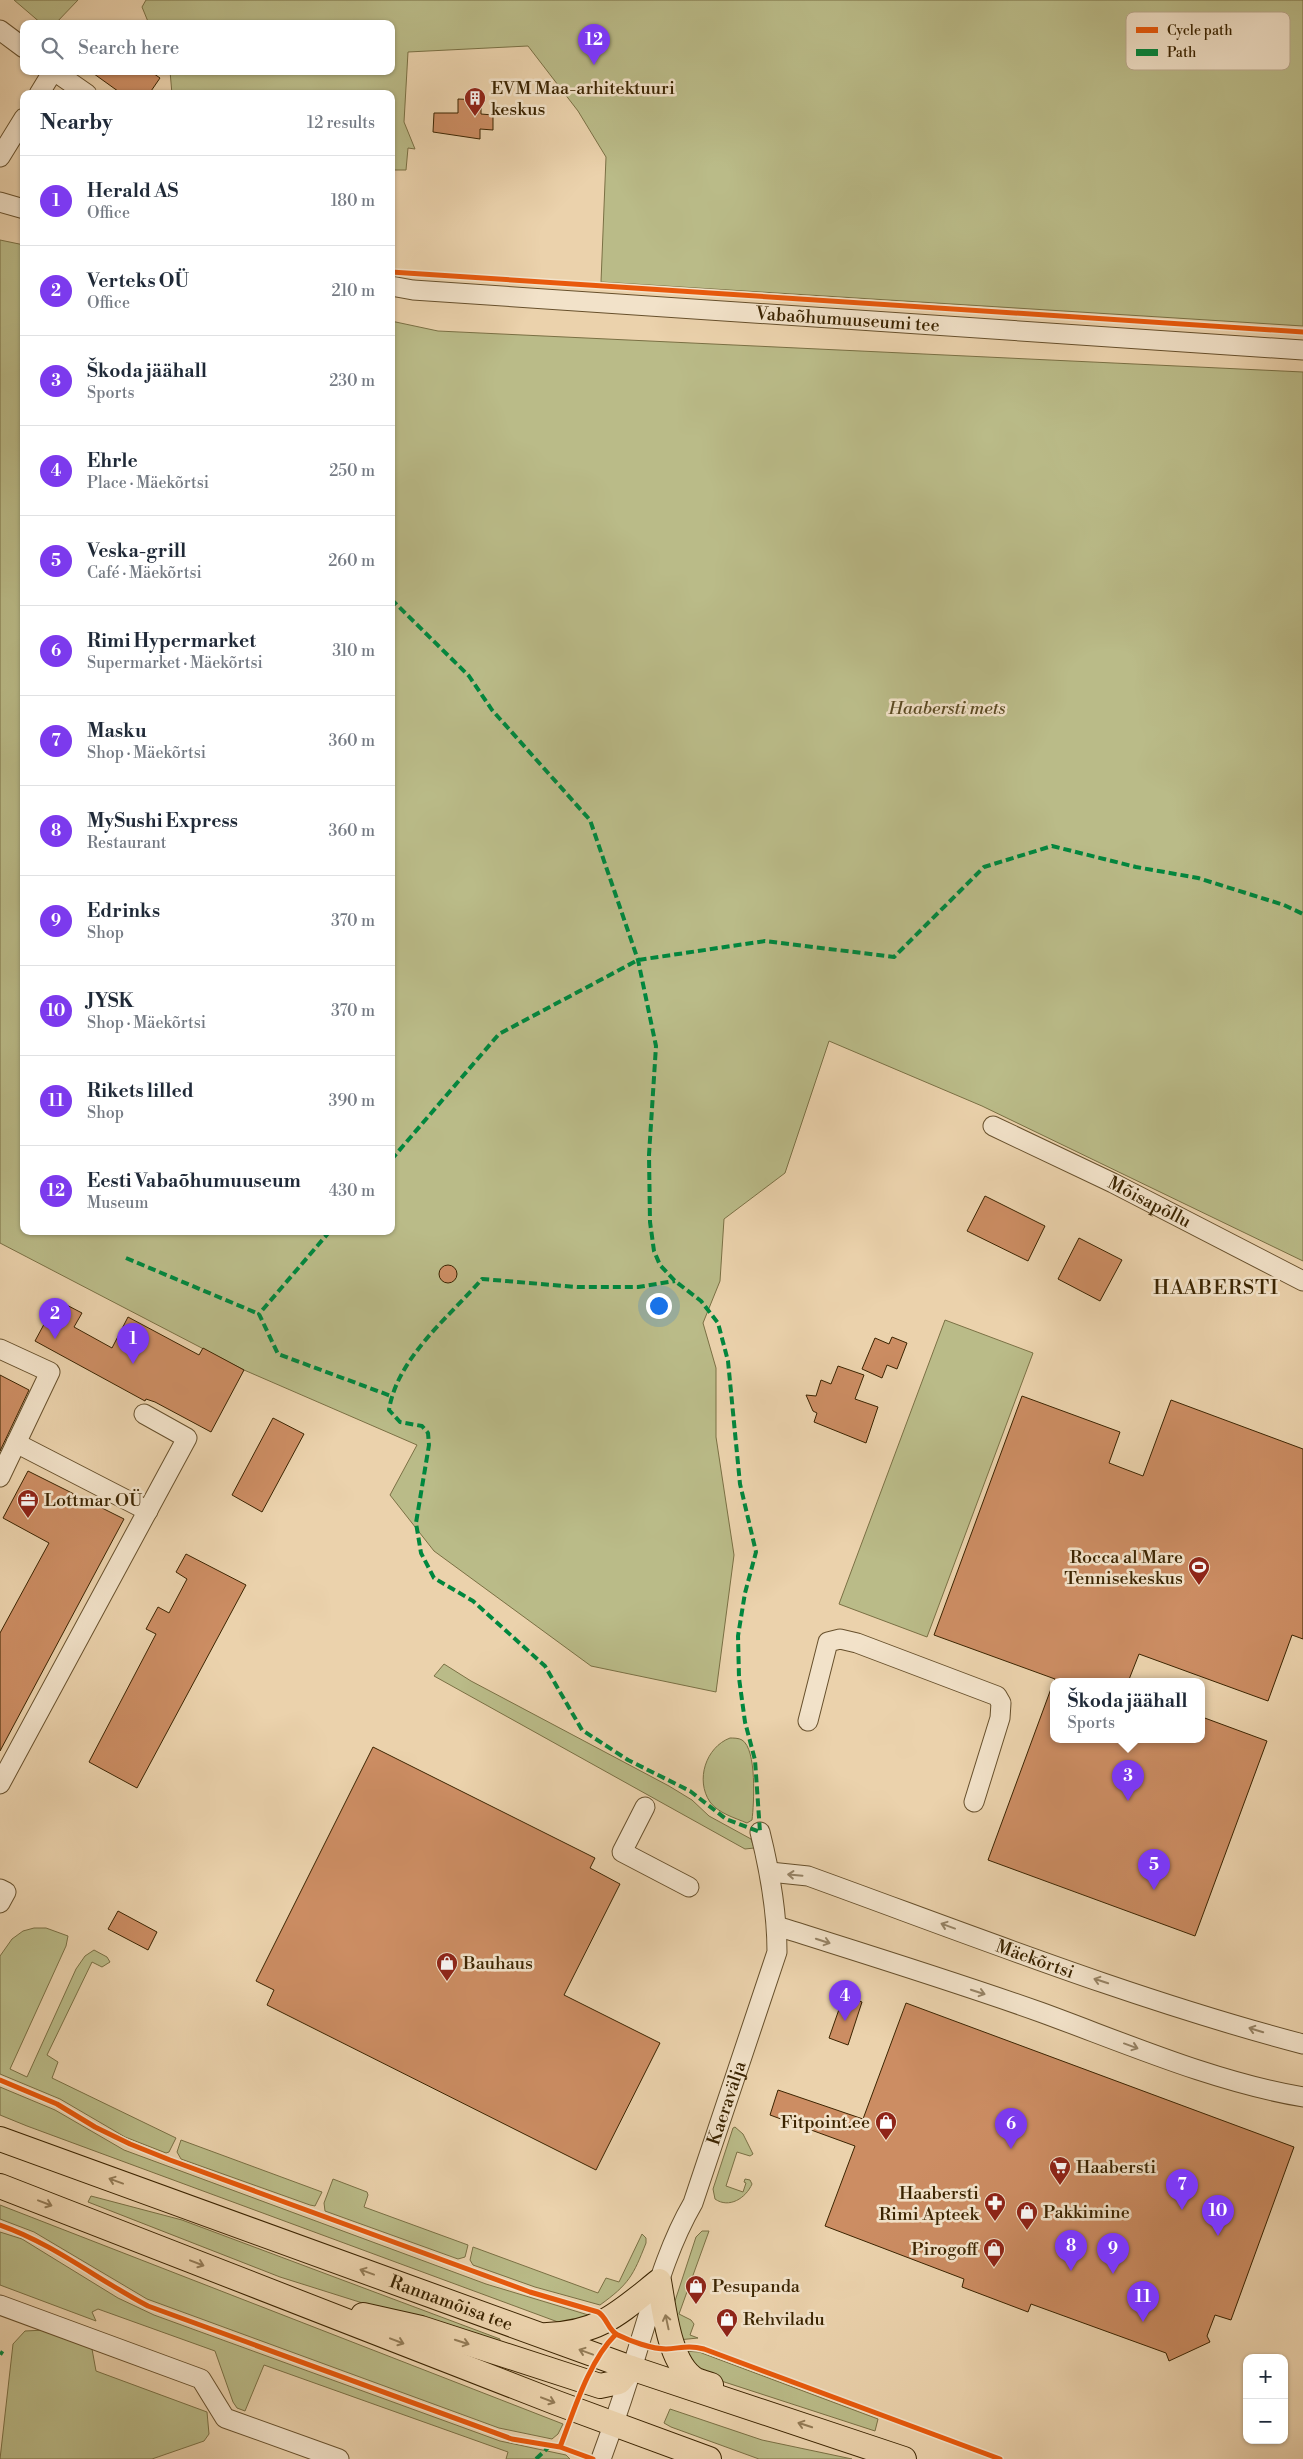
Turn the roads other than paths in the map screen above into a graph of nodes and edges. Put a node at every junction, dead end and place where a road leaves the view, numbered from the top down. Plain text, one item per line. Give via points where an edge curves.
1 (0, 30) edge
2 (20, 45) edge
3 (51, 75) edge
4 (59, 75) edge
5 (41, 90) edge
6 (81, 90) edge
7 (20, 124) edge
8 (0, 157) edge
9 (0, 202) edge
10 (20, 208) edge
11 (395, 287) edge
12 (1303, 350) edge
13 (994, 1126) dead end
14 (1303, 1281) edge
15 (0, 1349) edge
16 (144, 1414) dead end
17 (16, 1443) junction
18 (0, 1477) edge
19 (148, 1511) junction
20 (808, 1721) dead end
21 (0, 1784) edge
22 (974, 1802) dead end
23 (645, 1807) dead end
24 (760, 1832) dead end
25 (770, 1872) junction
26 (689, 1887) dead end
27 (777, 1926) junction
28 (1303, 2044) edge
29 (1303, 2098) edge
30 (0, 2121) edge
31 (0, 2139) edge
32 (44, 2156) junction
33 (0, 2186) edge
34 (659, 2281) junction
35 (279, 2295) junction
36 (0, 2305) edge
37 (541, 2336) junction
38 (632, 2368) junction
39 (742, 2404) junction
40 (615, 2423) junction
41 (340, 2459) edge
42 (601, 2459) edge
43 (709, 2459) edge
44 (904, 2459) edge

1 - 2 street
3 - 5 street
4 - 6 street
7 - 8 street
9 - 10 street
11 - 12 street, Vabaõhumuuseumi tee
13 - 14 street, Mõisapõllu
15 - 17 street via 50,1372
16 - 19 street via 187,1438
17 - 18 street
17 - 19 street
19 - 21 street
20 - 22 street via 828,1642 840,1639 997,1696 1001,1703 1000,1718
23 - 26 street via 622,1852
24 - 25 street, Kaeravälja
25 - 27 street, Kaeravälja
28 -> 25 street, Mäekõrtsi via 1052,1964 808,1876
27 -> 29 street via 1038,2012 1178,2063
27 - 34 street, Kaeravälja via 777,1952 727,2106 693,2203 677,2230
30 - 32 main road via 20,2131
31 - 32 main road, Rannamõisa tee
37 -> 32 main road, Rannamõisa tee
33 -> 35 main road
34 - 37 main road via 621,2312 586,2330
34 - 38 street, Kaeravälja
39 -> 34 main road via 728,2392 695,2379 682,2364 673,2347
35 -> 38 main road via 421,2328 600,2386 619,2382
35 -> 40 main road
36 - 41 street via 201,2379 225,2418
38 -> 37 main road, Rannamõisa tee
38 - 39 main road, Rannamõisa tee
38 - 40 street, Kaeravälja
44 -> 39 main road, Rannamõisa tee
40 - 42 street, Kaeravälja
40 - 43 main road

